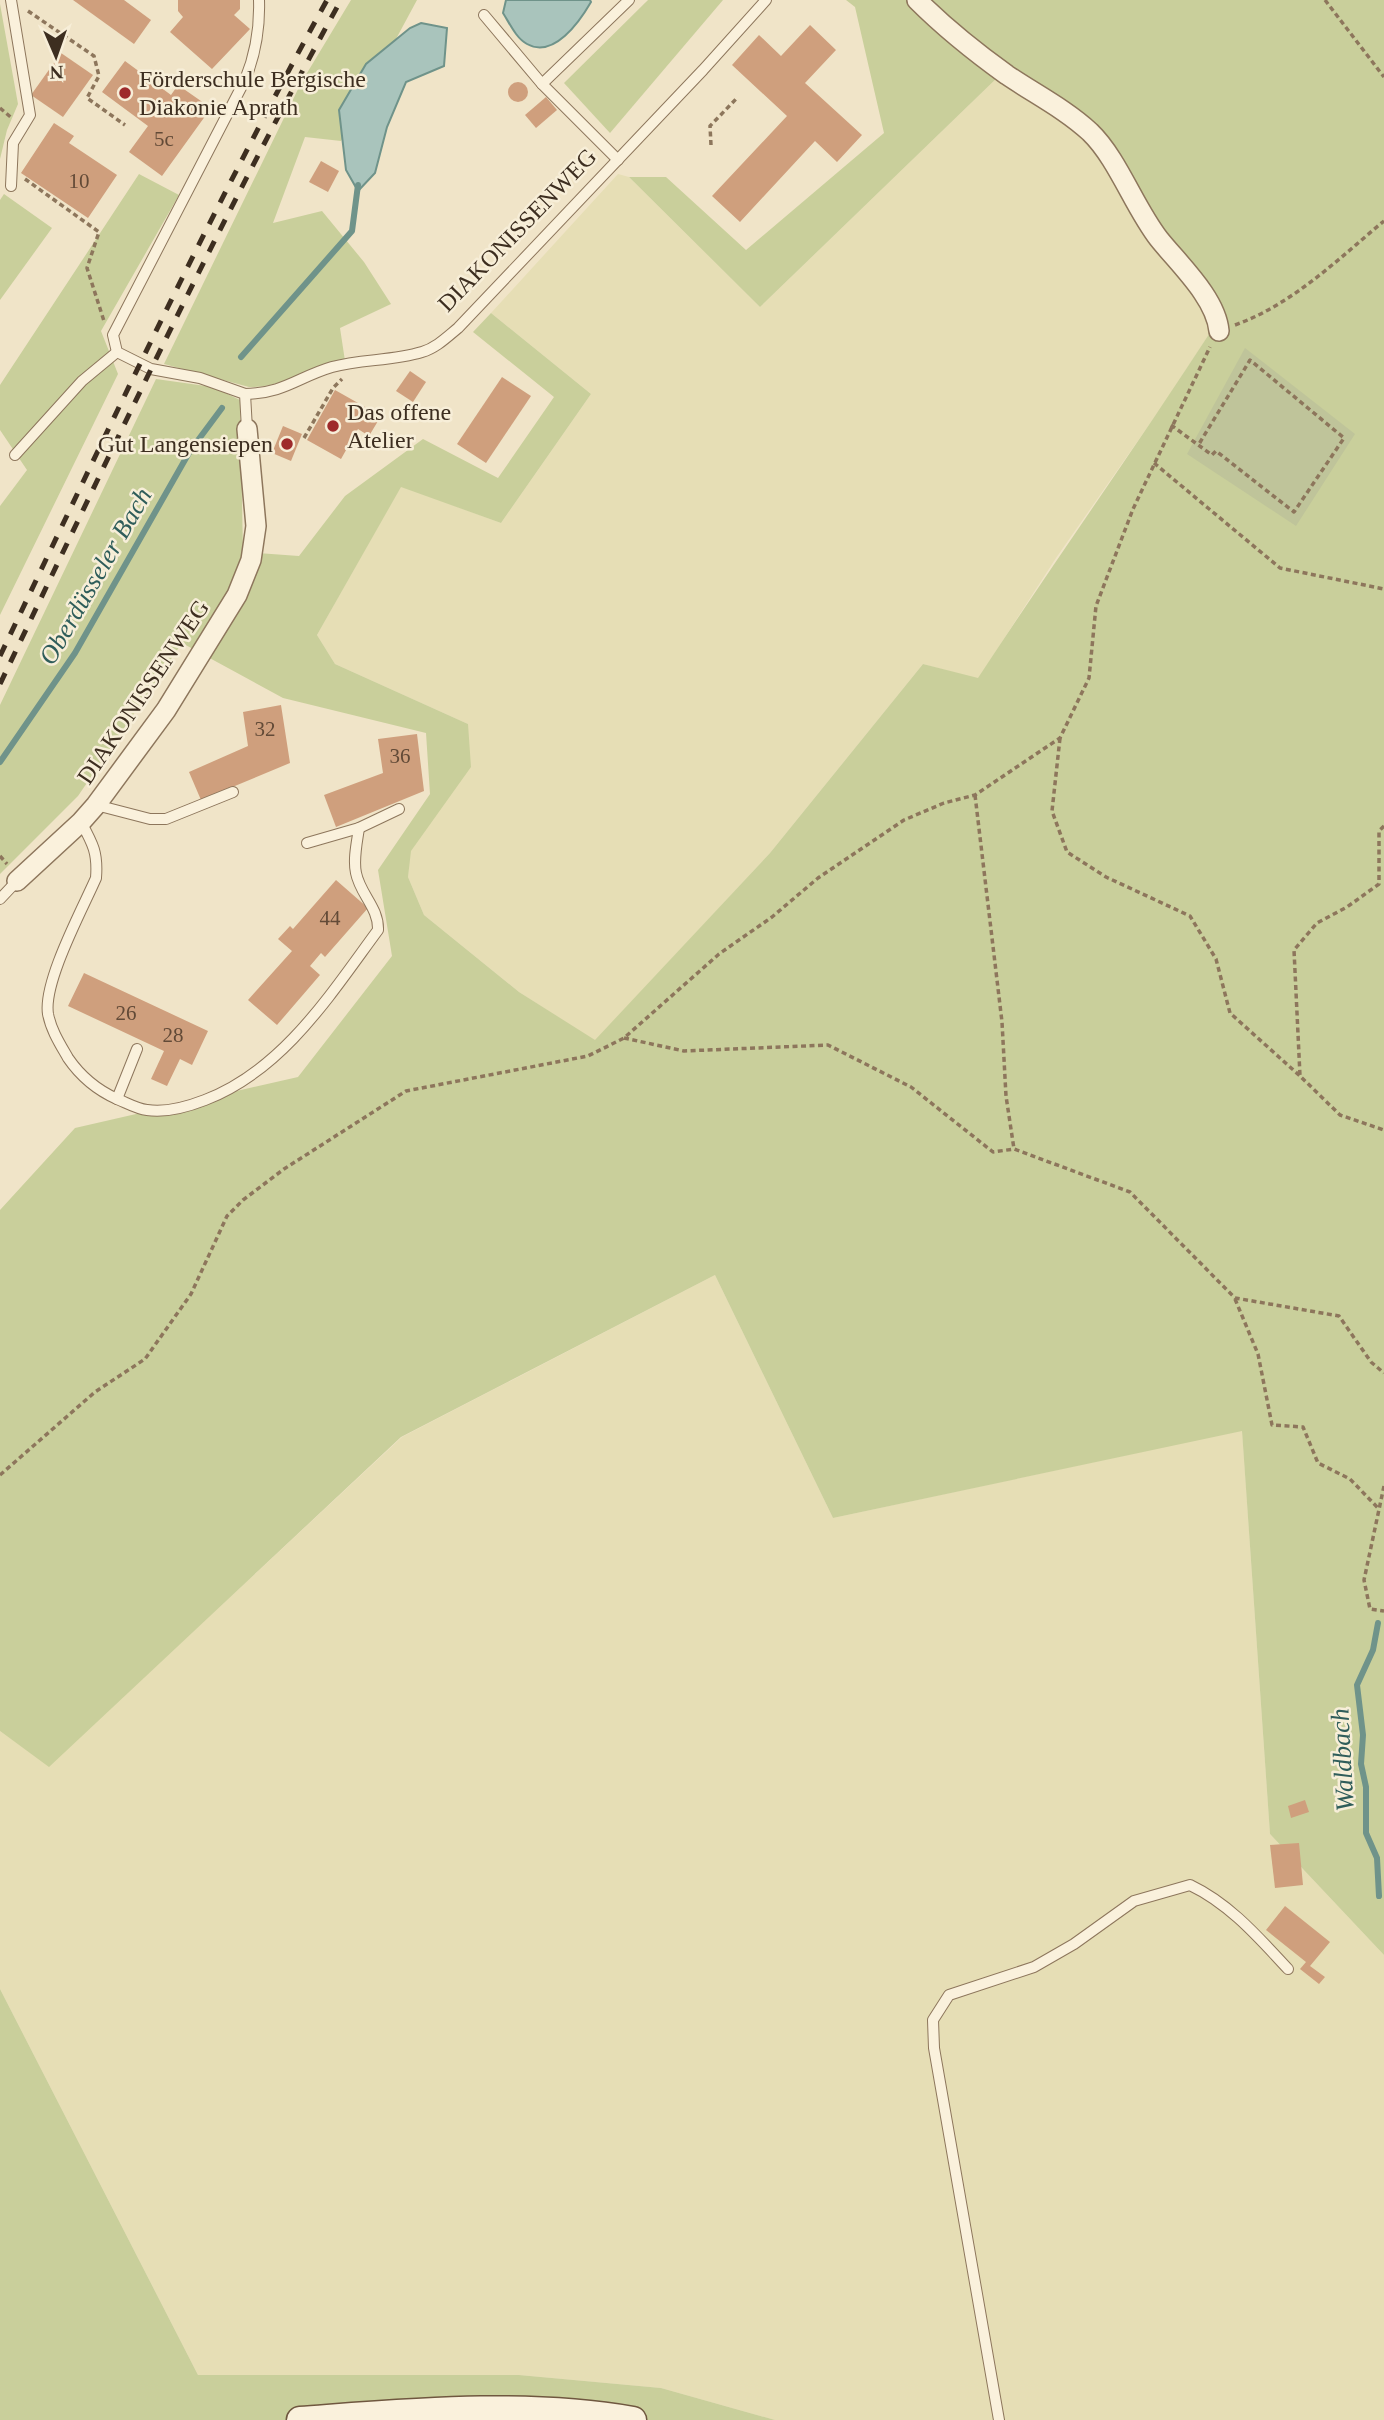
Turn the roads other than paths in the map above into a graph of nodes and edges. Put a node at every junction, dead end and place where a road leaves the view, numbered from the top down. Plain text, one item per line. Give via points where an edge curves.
1 (259, 0) edge
2 (766, 0) edge
3 (918, 0) edge
4 (12, 1) edge
5 (622, 2) edge
6 (484, 15) dead end
7 (542, 84) junction
8 (618, 160) junction
9 (11, 186) road end
10 (1219, 331) road end
11 (117, 352) junction
12 (245, 394) junction
13 (247, 429) joint
14 (15, 455) dead end
15 (233, 792) dead end
16 (96, 805) junction
17 (400, 809) dead end
18 (81, 822) junction
19 (359, 828) junction
20 (307, 843) dead end
21 (17, 881) joint
22 (0, 899) edge
23 (137, 1049) dead end
24 (117, 1099) junction
25 (1288, 1969) dead end
26 (300, 2420) edge
27 (633, 2420) edge
28 (999, 2420) edge

1 - 11 lane via 258,37 245,80 118,322 113,335
2 - 8 lane, DIAKONISSENWEG
3 - 10 street via 946,29 1092,134 1152,229 1208,300
4 - 9 lane via 30,116 13,143
5 - 7 lane
6 - 7 lane
7 - 8 lane
8 - 12 lane, DIAKONISSENWEG via 441,342 424,352 360,359 281,389
11 - 12 lane, DIAKONISSENWEG via 151,369 200,378
11 - 14 lane via 82,381
12 - 13 lane, DIAKONISSENWEG
13 - 16 street, DIAKONISSENWEG via 256,526 251,560 237,595 166,710
15 - 16 lane via 166,819
16 - 18 street, DIAKONISSENWEG
17 - 19 lane
18 - 21 street, DIAKONISSENWEG
18 - 24 lane via 94,845 96,878 50,982 48,1014 57,1040 75,1067 99,1091
19 - 20 lane
19 - 24 lane via 355,871 379,918 378,930 293,1040 250,1077 191,1106 145,1110
21 - 22 lane, DIAKONISSENWEG
23 - 24 lane
25 - 28 lane via 1211,1895 1190,1885 1134,1900 1034,1967 949,1995 933,2020 934,2048
26 - 27 main road via 502,2409

